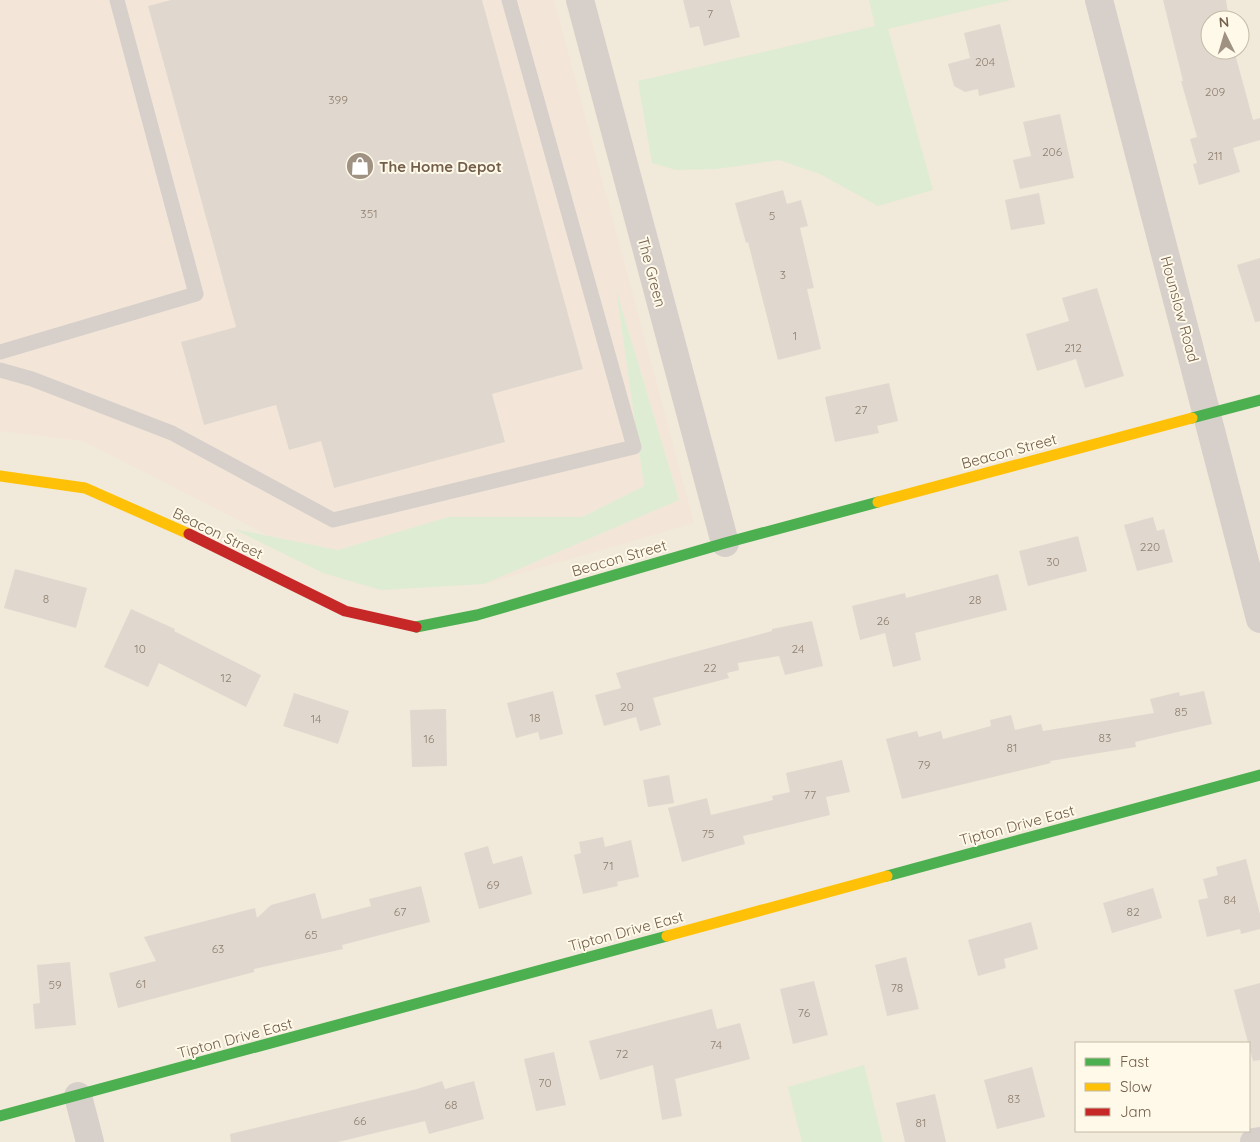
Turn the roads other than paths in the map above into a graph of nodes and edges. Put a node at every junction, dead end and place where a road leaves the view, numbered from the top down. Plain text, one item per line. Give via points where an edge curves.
1 (118, 0) edge
2 (509, 0) edge
3 (580, 0) edge
4 (1099, 0) edge
5 (0, 352) edge
6 (0, 370) edge
7 (1260, 400) edge
8 (1208, 414) junction
9 (0, 476) edge
10 (725, 543) junction
11 (1260, 619) edge
12 (1260, 775) edge
13 (78, 1096) junction
14 (0, 1116) edge
15 (1260, 1140) edge
16 (90, 1142) edge
17 (1254, 1142) edge

1 - 5 lane via 196,294
2 - 6 lane via 634,447 333,520 172,433 32,379
3 - 10 street, The Green
4 - 8 street, Hounslow Road
7 - 8 street, Beacon Street
8 - 10 street, Beacon Street
8 - 11 street, Hounslow Road
9 - 10 street, Beacon Street via 85,488 174,527 345,611 416,627 477,615
12 - 13 street, Tipton Drive East
13 - 14 street, Tipton Drive East
13 - 16 street
15 - 17 street

